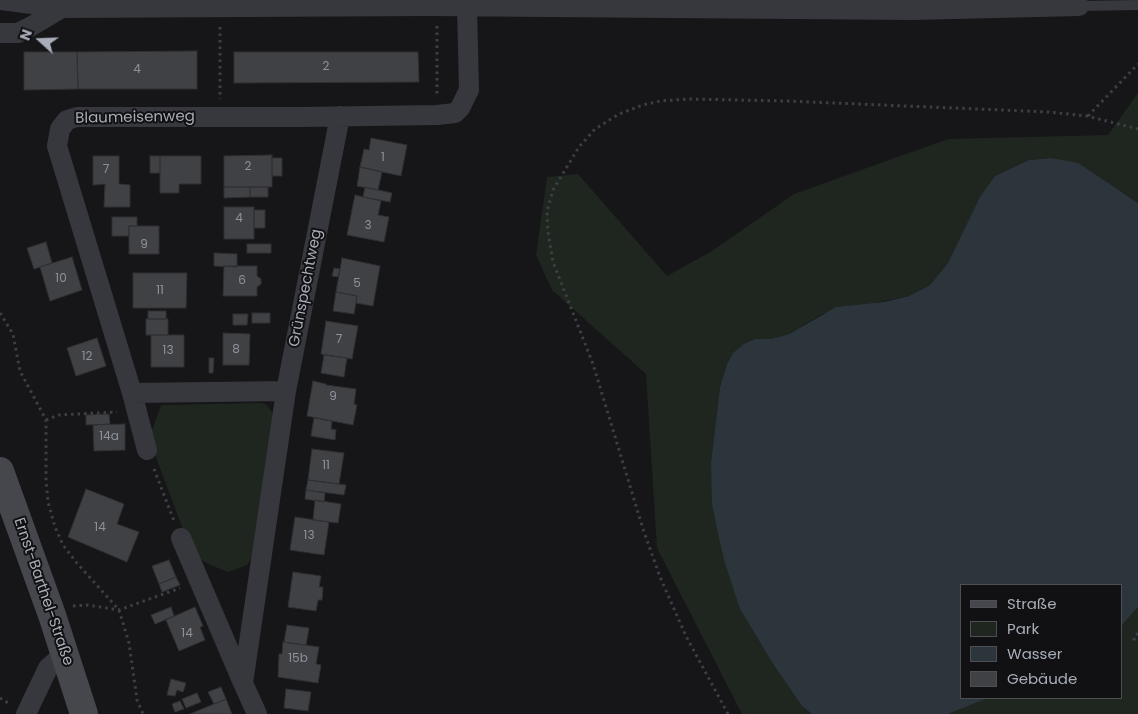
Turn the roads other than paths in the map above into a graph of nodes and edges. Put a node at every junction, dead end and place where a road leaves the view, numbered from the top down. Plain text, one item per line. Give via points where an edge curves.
1 (0, 0) edge
2 (26, 1) edge
3 (432, 4) edge
4 (912, 5) edge
5 (1138, 5) edge
6 (467, 6) junction
7 (1079, 6) joint
8 (62, 8) junction
9 (0, 33) edge
10 (340, 116) junction
11 (286, 391) junction
12 (135, 402) junction
13 (147, 450) road end
14 (0, 471) edge
15 (181, 538) road end
16 (64, 654) junction
17 (243, 683) junction
18 (26, 714) edge
19 (84, 714) edge
20 (257, 714) edge

1 - 2 street
2 - 8 street
3 - 6 street
3 - 8 street
4 - 6 street
4 - 7 street
5 - 7 lane
6 - 10 street via 469,90 455,113
8 - 9 street via 18,33
10 - 11 street, Grünspechtweg
10 - 12 street, Blaumeisenweg via 77,117 67,120 60,129 57,146
11 - 12 street
11 - 17 street, Grünspechtweg
12 - 13 street, Blaumeisenweg
14 - 16 street, Ernst-Barthel-Straße
15 - 17 street
16 - 18 street via 48,668
16 - 19 street, Ernst-Barthel-Straße
17 - 20 street

